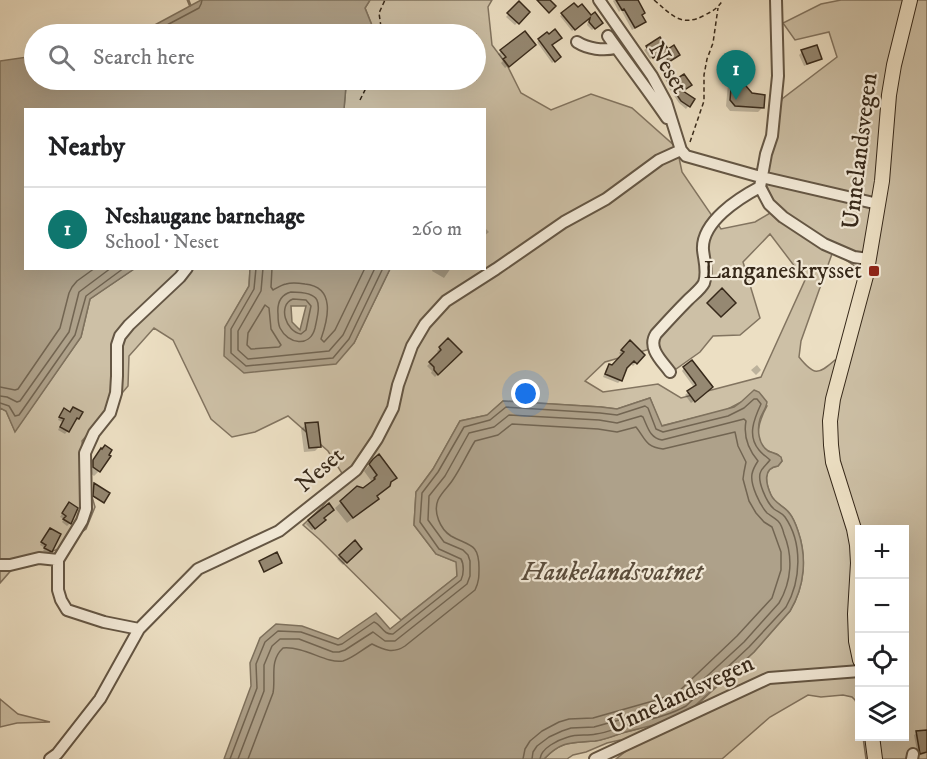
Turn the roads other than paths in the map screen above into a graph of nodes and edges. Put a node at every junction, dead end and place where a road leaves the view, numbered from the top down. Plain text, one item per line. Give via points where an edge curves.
1 (599, 0) edge
2 (776, 0) edge
3 (910, 0) edge
4 (608, 36) dead end
5 (577, 42) dead end
6 (616, 48) junction
7 (675, 130) junction
8 (682, 152) junction
9 (761, 182) junction
10 (878, 204) junction
11 (868, 259) junction
12 (486, 266) edge
13 (496, 269) junction
14 (185, 270) edge
15 (670, 372) dead end
16 (58, 560) junction
17 (0, 565) edge
18 (139, 629) junction
19 (856, 633) edge
20 (855, 671) edge
21 (873, 741) edge
22 (50, 759) edge
23 (595, 759) edge
24 (875, 759) edge

1 - 7 street, Neset via 652,76
2 - 9 street via 778,76 772,136
3 - 10 main road, Unnelandsvegen via 889,95
4 - 6 street, Neset
5 - 6 street, Neset via 596,49
6 - 7 street, Neset
7 - 8 street, Neset
8 - 9 street
8 - 13 street, Neset via 659,160
9 - 10 street
9 - 11 street via 769,204 783,217 824,244
9 - 15 street via 714,222 705,235 704,282 652,339 657,356
10 - 11 main road, Unnelandsvegen
11 - 19 main road, Unnelandsvegen via 830,421 833,462 857,545
12 - 13 street
13 - 18 street, Neset via 446,302 425,324 412,346 393,408 356,470 279,531 198,569
14 - 16 street via 120,336 116,393 110,413 85,453 86,509
16 - 17 street via 39,558
16 - 18 street via 58,590 67,610
18 - 22 street, Neset via 100,699
20 - 23 street, Unnelandsvegen via 769,678
21 - 24 main road

